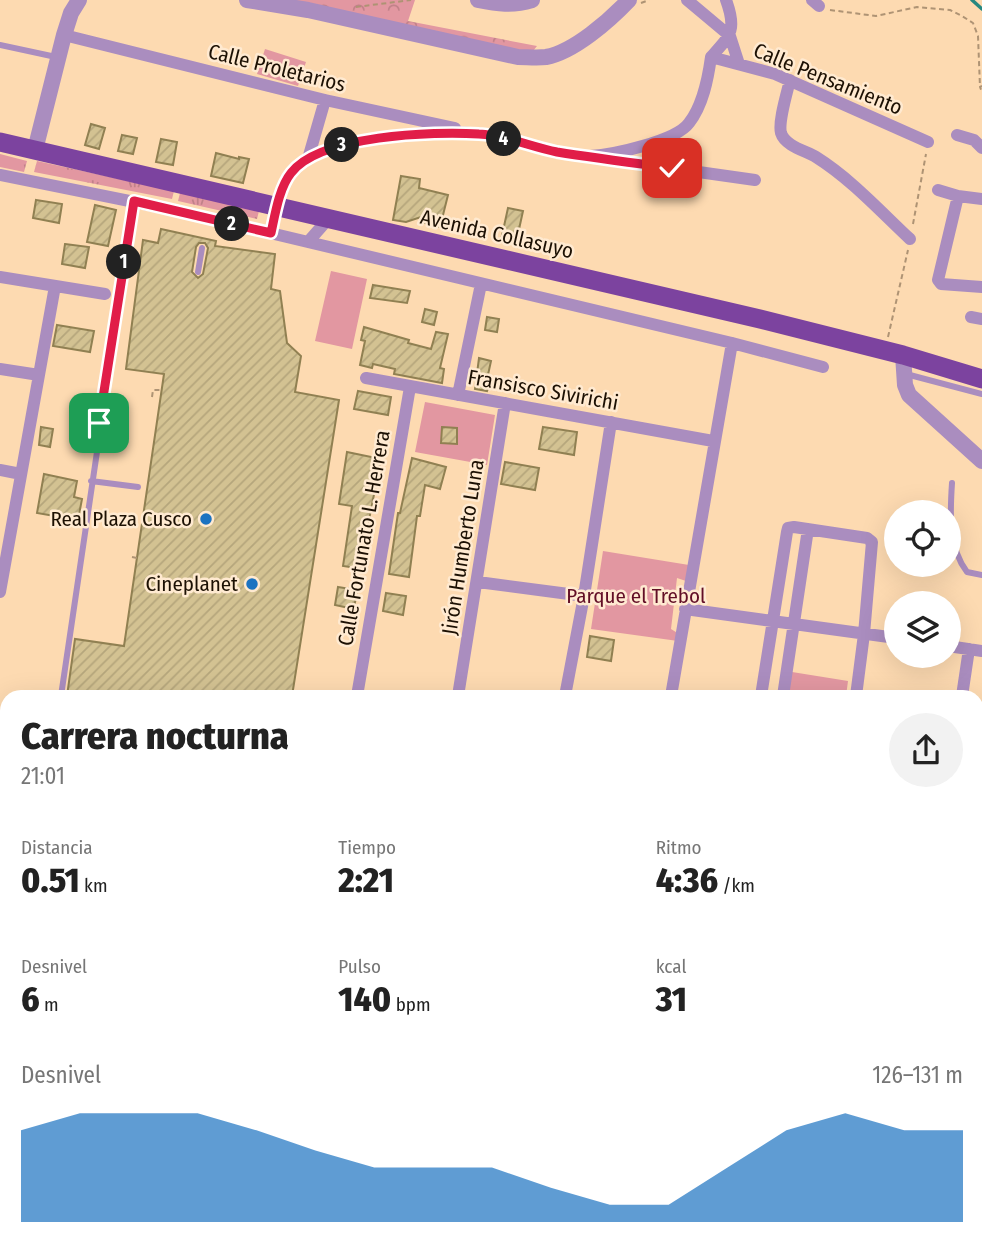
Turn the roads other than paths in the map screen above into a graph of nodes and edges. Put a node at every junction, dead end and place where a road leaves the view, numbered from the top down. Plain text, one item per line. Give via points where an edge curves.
1 (79, 0) edge
2 (247, 0) edge
3 (478, 0) edge
4 (532, 0) edge
5 (629, 0) edge
6 (687, 0) edge
7 (726, 0) edge
8 (64, 34) junction
9 (730, 36) junction
10 (0, 45) edge
11 (711, 57) junction
12 (58, 58) junction
13 (739, 64) junction
14 (790, 80) junction
15 (325, 100) junction
16 (481, 134) junction
17 (957, 135) dead end
18 (0, 142) edge
19 (928, 142) dead end
20 (982, 148) edge
21 (35, 150) junction
22 (589, 156) junction
23 (308, 159) junction
24 (0, 175) edge
25 (755, 180) dead end
26 (938, 190) dead end
27 (958, 197) junction
28 (982, 200) edge
29 (134, 201) junction
30 (278, 206) junction
31 (329, 218) junction
32 (271, 233) junction
33 (911, 239) dead end
34 (307, 242) junction
35 (202, 248) dead end
36 (198, 272) dead end
37 (0, 278) edge
38 (481, 284) junction
39 (55, 286) junction
40 (982, 287) edge
41 (105, 294) dead end
42 (732, 343) junction
43 (903, 364) junction
44 (823, 368) dead end
45 (0, 369) edge
46 (39, 375) junction
47 (366, 378) dead end
48 (982, 379) edge
49 (410, 387) junction
50 (982, 394) edge
51 (458, 395) junction
52 (505, 403) junction
53 (611, 422) junction
54 (713, 441) junction
55 (982, 461) edge
56 (0, 471) edge
57 (21, 474) junction
58 (91, 481) junction
59 (952, 483) dead end
60 (138, 487) dead end
61 (808, 529) junction
62 (2, 571) edge
63 (982, 575) edge
64 (478, 582) junction
65 (0, 592) edge
66 (584, 596) junction
67 (685, 608) junction
68 (772, 621) junction
69 (794, 624) junction
70 (864, 634) junction
71 (884, 636) edge
72 (976, 650) edge
73 (62, 690) edge
74 (357, 690) edge
75 (459, 690) edge
76 (566, 690) edge
77 (672, 690) edge
78 (762, 690) edge
79 (784, 690) edge
80 (857, 690) edge
81 (964, 690) edge

1 - 8 street
2 - 5 street via 517,57 547,57 579,42
3 - 4 street via 498,4
6 - 9 street
7 - 9 street via 732,15
8 - 12 street
8 - 15 street, Calle Proletarios
9 - 11 street
9 - 13 street
10 - 12 lane
11 - 13 street, Calle Pensamiento
11 - 22 street via 698,108 678,133 654,143
12 - 21 street
13 - 14 street, Calle Pensamiento
14 - 19 street, Calle Pensamiento
14 - 33 street via 781,126 786,142 850,183
15 - 16 street, Calle Proletarios
15 - 23 street
16 - 22 street
16 - 23 street via 370,139
17 - 20 street via 974,139
18 - 21 main road, Avenida Collasuyo
21 - 30 main road, Avenida Collasuyo
22 - 25 street
23 - 30 street via 289,175
24 - 29 street
26 - 27 street
27 - 28 street
27 - 40 street via 938,280
29 - 32 street
29 - 58 lane
30 - 31 main road, Avenida Collasuyo
30 - 32 street
31 - 34 street
31 - 43 main road, Avenida Collasuyo via 747,316
32 - 34 street
34 - 38 street
35 - 36 lane
37 - 39 street
38 - 42 street
38 - 51 street
39 - 41 street
39 - 46 street
42 - 44 street
42 - 54 street
43 - 48 main road, Avenida Collasuyo
43 - 50 lane
43 - 55 street via 908,395
45 - 46 street
46 - 57 street
47 - 49 street, Fransisco Sivirichi
49 - 51 street, Fransisco Sivirichi
49 - 74 street, Calle Fortunato L. Herrera
51 - 52 street, Fransisco Sivirichi
52 - 53 street, Fransisco Sivirichi
52 - 64 street, Jirón Humberto Luna
53 - 54 street, Fransisco Sivirichi
53 - 66 street
54 - 67 street
56 - 57 street
57 - 62 street
58 - 60 lane
58 - 73 lane
59 - 63 lane via 950,520 959,561 967,572
61 - 68 street via 788,528
61 - 69 street
61 - 70 street via 872,542
62 - 65 street
64 - 66 street
64 - 75 street, Jirón Humberto Luna
66 - 76 street
67 - 68 street
67 - 77 street
68 - 69 street
68 - 78 street
69 - 70 street
69 - 79 street
70 - 71 street
70 - 80 street
72 - 81 street

